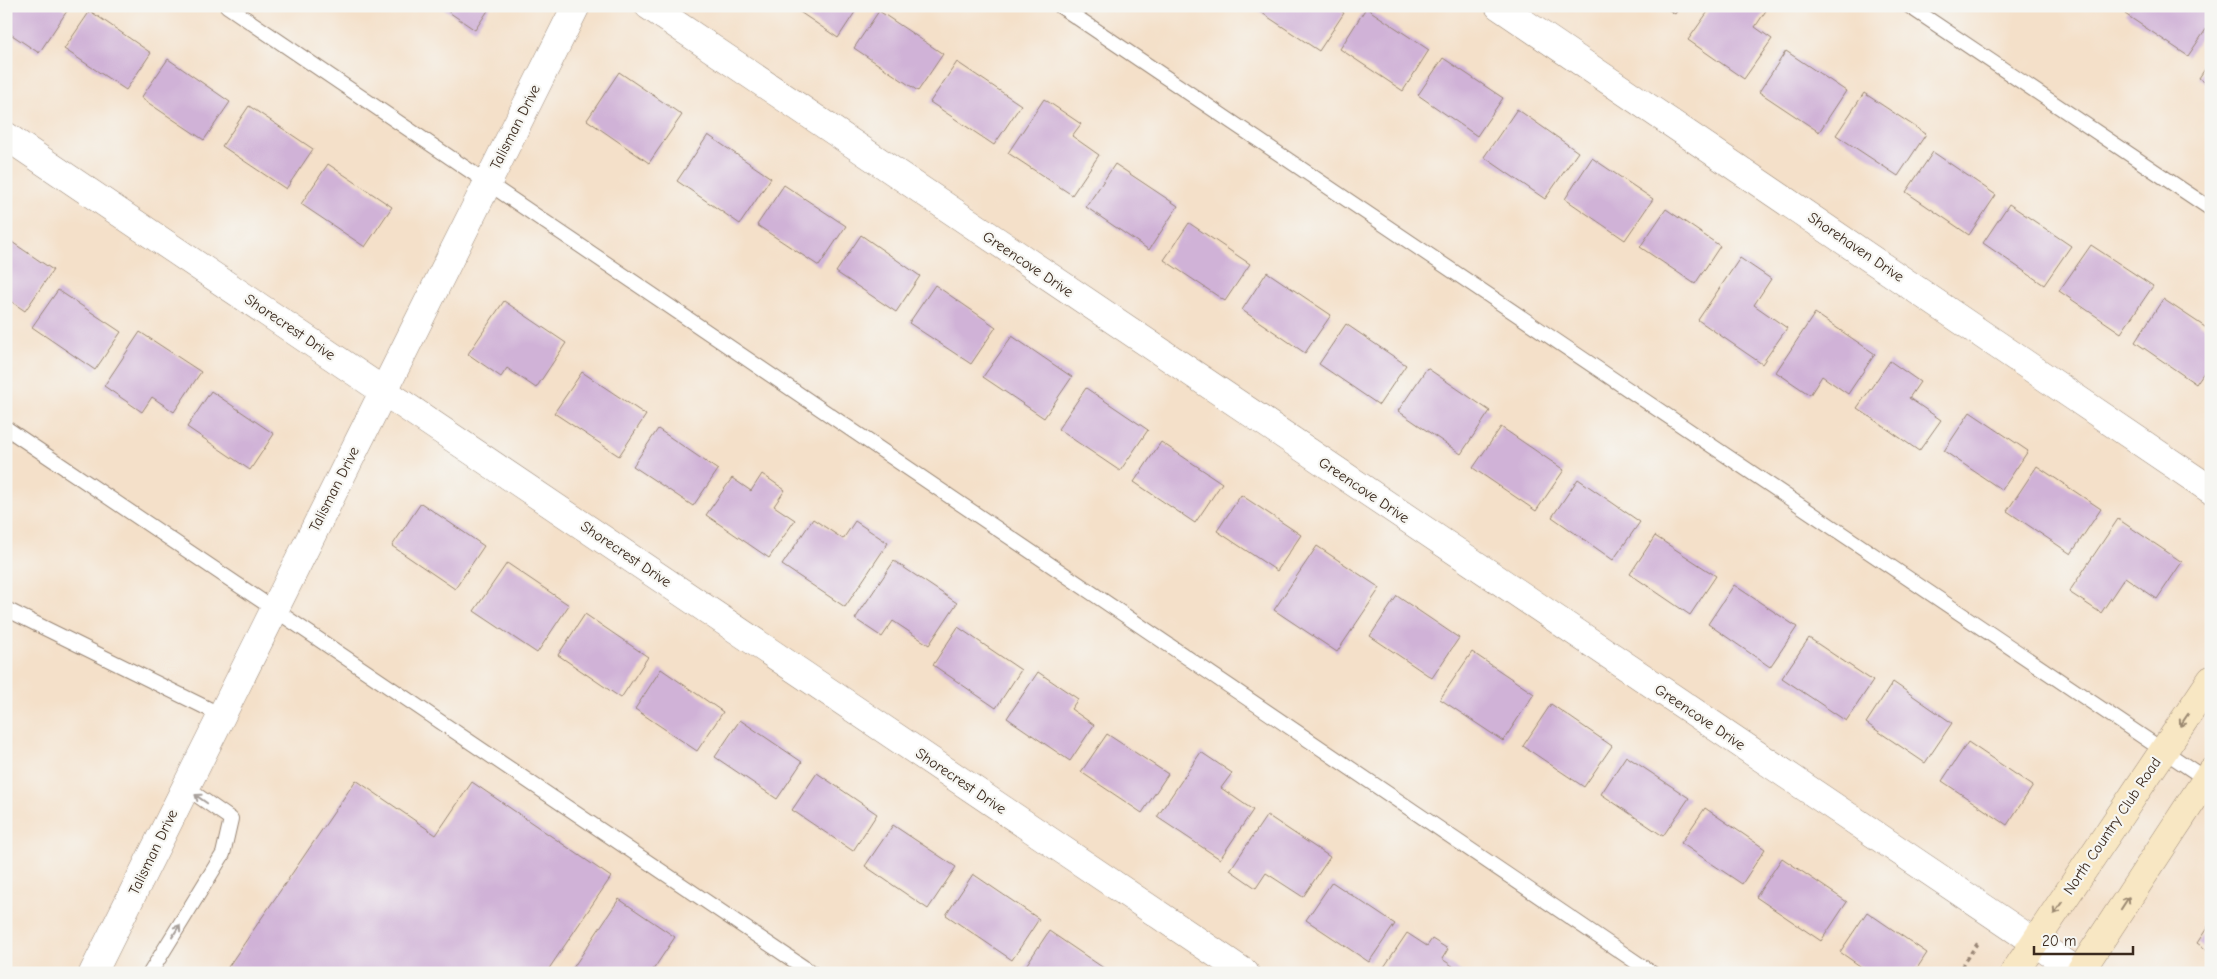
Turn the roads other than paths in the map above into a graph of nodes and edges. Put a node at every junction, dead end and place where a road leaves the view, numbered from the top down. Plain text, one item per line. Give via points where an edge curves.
1 (227, 6) edge
2 (576, 6) edge
3 (649, 6) edge
4 (1060, 6) edge
5 (1499, 6) edge
6 (1909, 6) edge
7 (6, 136) edge
8 (488, 183) junction
9 (2211, 209) edge
10 (384, 390) junction
11 (6, 428) edge
12 (2211, 490) edge
13 (6, 609) edge
14 (273, 609) junction
15 (2211, 680) edge
16 (220, 715) junction
17 (2163, 751) junction
18 (2209, 778) edge
19 (185, 787) junction
20 (2035, 942) junction
21 (93, 973) edge
22 (150, 973) edge
23 (812, 973) edge
24 (1245, 973) edge
25 (1652, 973) edge
26 (2014, 973) edge
27 (2079, 973) edge

1 - 8 lane
2 - 8 street, Talisman Drive
3 - 20 street, Greencove Drive
4 - 17 lane
5 - 12 street, Shorehaven Drive
6 - 9 lane
7 - 10 street, Shorecrest Drive
8 - 10 street, Talisman Drive
8 - 25 lane
10 - 14 street, Talisman Drive
10 - 24 street, Shorecrest Drive
11 - 14 lane
13 - 16 lane
14 - 16 street, Talisman Drive
14 - 23 lane
15 -> 17 main road, North Country Club Road
16 - 19 street, Talisman Drive
17 - 18 lane
17 -> 20 main road, North Country Club Road
27 -> 18 main road
19 - 21 street, Talisman Drive
22 -> 19 lane via 223,854 231,820
20 - 26 main road, North Country Club Road
20 - 27 street, Greencove Drive

